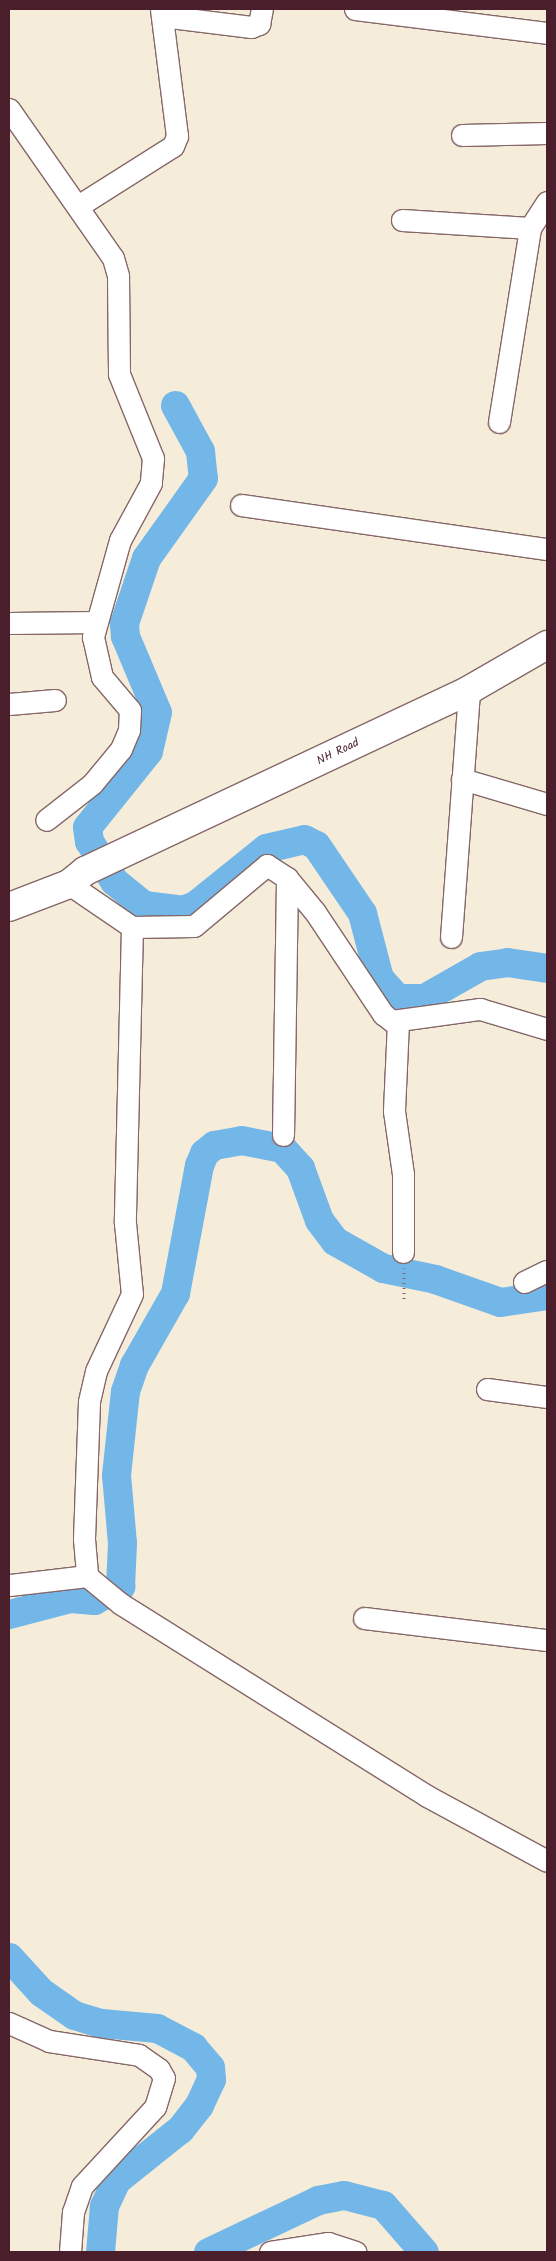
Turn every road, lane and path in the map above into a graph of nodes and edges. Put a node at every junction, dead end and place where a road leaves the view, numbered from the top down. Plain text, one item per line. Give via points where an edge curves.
1 (262, 9) edge
2 (355, 9) edge
3 (161, 12) edge
4 (547, 33) edge
5 (9, 109) edge
6 (547, 133) edge
7 (462, 135) dead end
8 (86, 201) junction
9 (547, 202) edge
10 (402, 220) dead end
11 (530, 228) junction
12 (499, 422) dead end
13 (241, 505) dead end
14 (547, 549) edge
15 (97, 622) junction
16 (9, 623) edge
17 (547, 645) edge
18 (469, 690) junction
19 (55, 700) dead end
20 (9, 704) edge
21 (462, 779) junction
22 (547, 804) edge
23 (46, 820) dead end
24 (77, 878) junction
25 (287, 878) junction
26 (9, 907) edge
27 (132, 927) junction
28 (452, 937) dead end
29 (398, 1022) junction
30 (547, 1029) edge
31 (283, 1135) dead end
32 (403, 1252) joint
33 (547, 1271) edge
34 (524, 1282) dead end
35 (404, 1302) dead end
36 (487, 1389) dead end
37 (547, 1397) edge
38 (90, 1579) junction
39 (9, 1585) edge
40 (364, 1618) dead end
41 (547, 1640) edge
42 (547, 1861) edge
43 (9, 2023) edge
44 (70, 2252) edge
45 (270, 2252) edge
46 (356, 2252) edge

1 - 3 street via 259,24 250,27
2 - 4 street
3 - 8 street via 177,136 173,146
5 - 8 street
6 - 7 street
8 - 15 street via 116,267 120,374 153,458 151,483 120,540
9 - 11 street
10 - 11 street
11 - 12 street
13 - 14 street
15 - 16 street
15 - 23 street via 92,637 96,659 109,688 130,710 129,730 121,749 92,784
17 - 18 main road, NH Road
18 - 21 street
18 - 24 main road, NH Road
19 - 20 street
21 - 22 street
21 - 28 street
24 - 26 main road
24 - 27 street
25 - 27 street via 267,865 194,926
25 - 29 street via 315,912 383,1014
25 - 31 street
27 - 38 street via 125,1223 132,1294 96,1372 89,1402 84,1539
29 - 30 street via 480,1009
29 - 32 street via 394,1111 403,1174
32 - 35 path
33 - 34 street
36 - 37 street
38 - 39 street
38 - 42 street via 120,1604 428,1796
40 - 41 street
43 - 44 street via 49,2041 139,2055 159,2068 164,2078 155,2107 82,2186 73,2212
45 - 46 street via 328,2243

